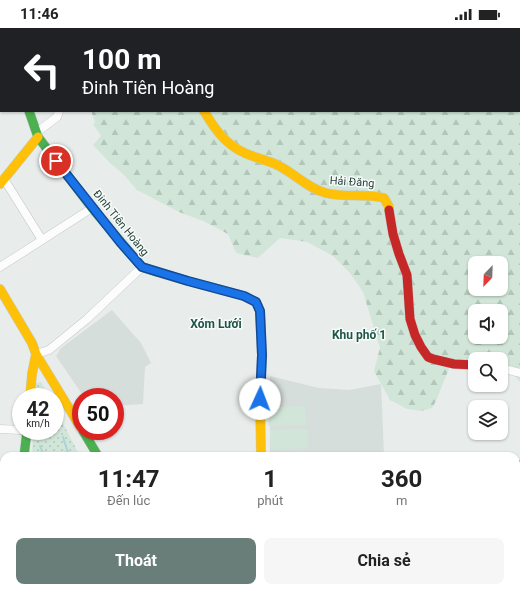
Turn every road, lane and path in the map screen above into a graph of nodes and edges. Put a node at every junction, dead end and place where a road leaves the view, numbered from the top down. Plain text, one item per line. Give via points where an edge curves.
1 (29, 112) edge
2 (59, 112) edge
3 (205, 112) edge
4 (38, 134) junction
5 (2, 182) edge
6 (92, 208) junction
7 (42, 240) junction
8 (0, 267) edge
9 (142, 267) junction
10 (0, 289) edge
11 (36, 354) junction
12 (468, 365) edge
13 (508, 370) edge
14 (520, 373) edge
15 (31, 388) edge
16 (72, 413) edge
17 (0, 429) edge
18 (12, 430) edge
19 (25, 440) edge
20 (88, 440) edge
21 (24, 452) edge
22 (96, 452) edge
23 (261, 452) edge

1 - 4 main road, Đinh Tiên Hoàng
2 - 4 street
3 - 12 main road, Hải Đăng via 214,128 234,148 280,166 312,187 325,193 384,198 389,207 393,234 407,275 411,324 423,351 432,359
4 - 5 main road
4 - 6 main road, Đinh Tiên Hoàng
5 - 7 street
6 - 7 street
6 - 9 main road, Đinh Tiên Hoàng
7 - 8 street
9 - 11 street via 54,346
9 - 23 main road, Đinh Tiên Hoàng via 244,296 256,302 260,311 262,355
10 - 11 main road
11 - 15 main road
11 - 16 main road
13 - 14 street
17 - 18 street
19 - 21 main road
20 - 22 main road

